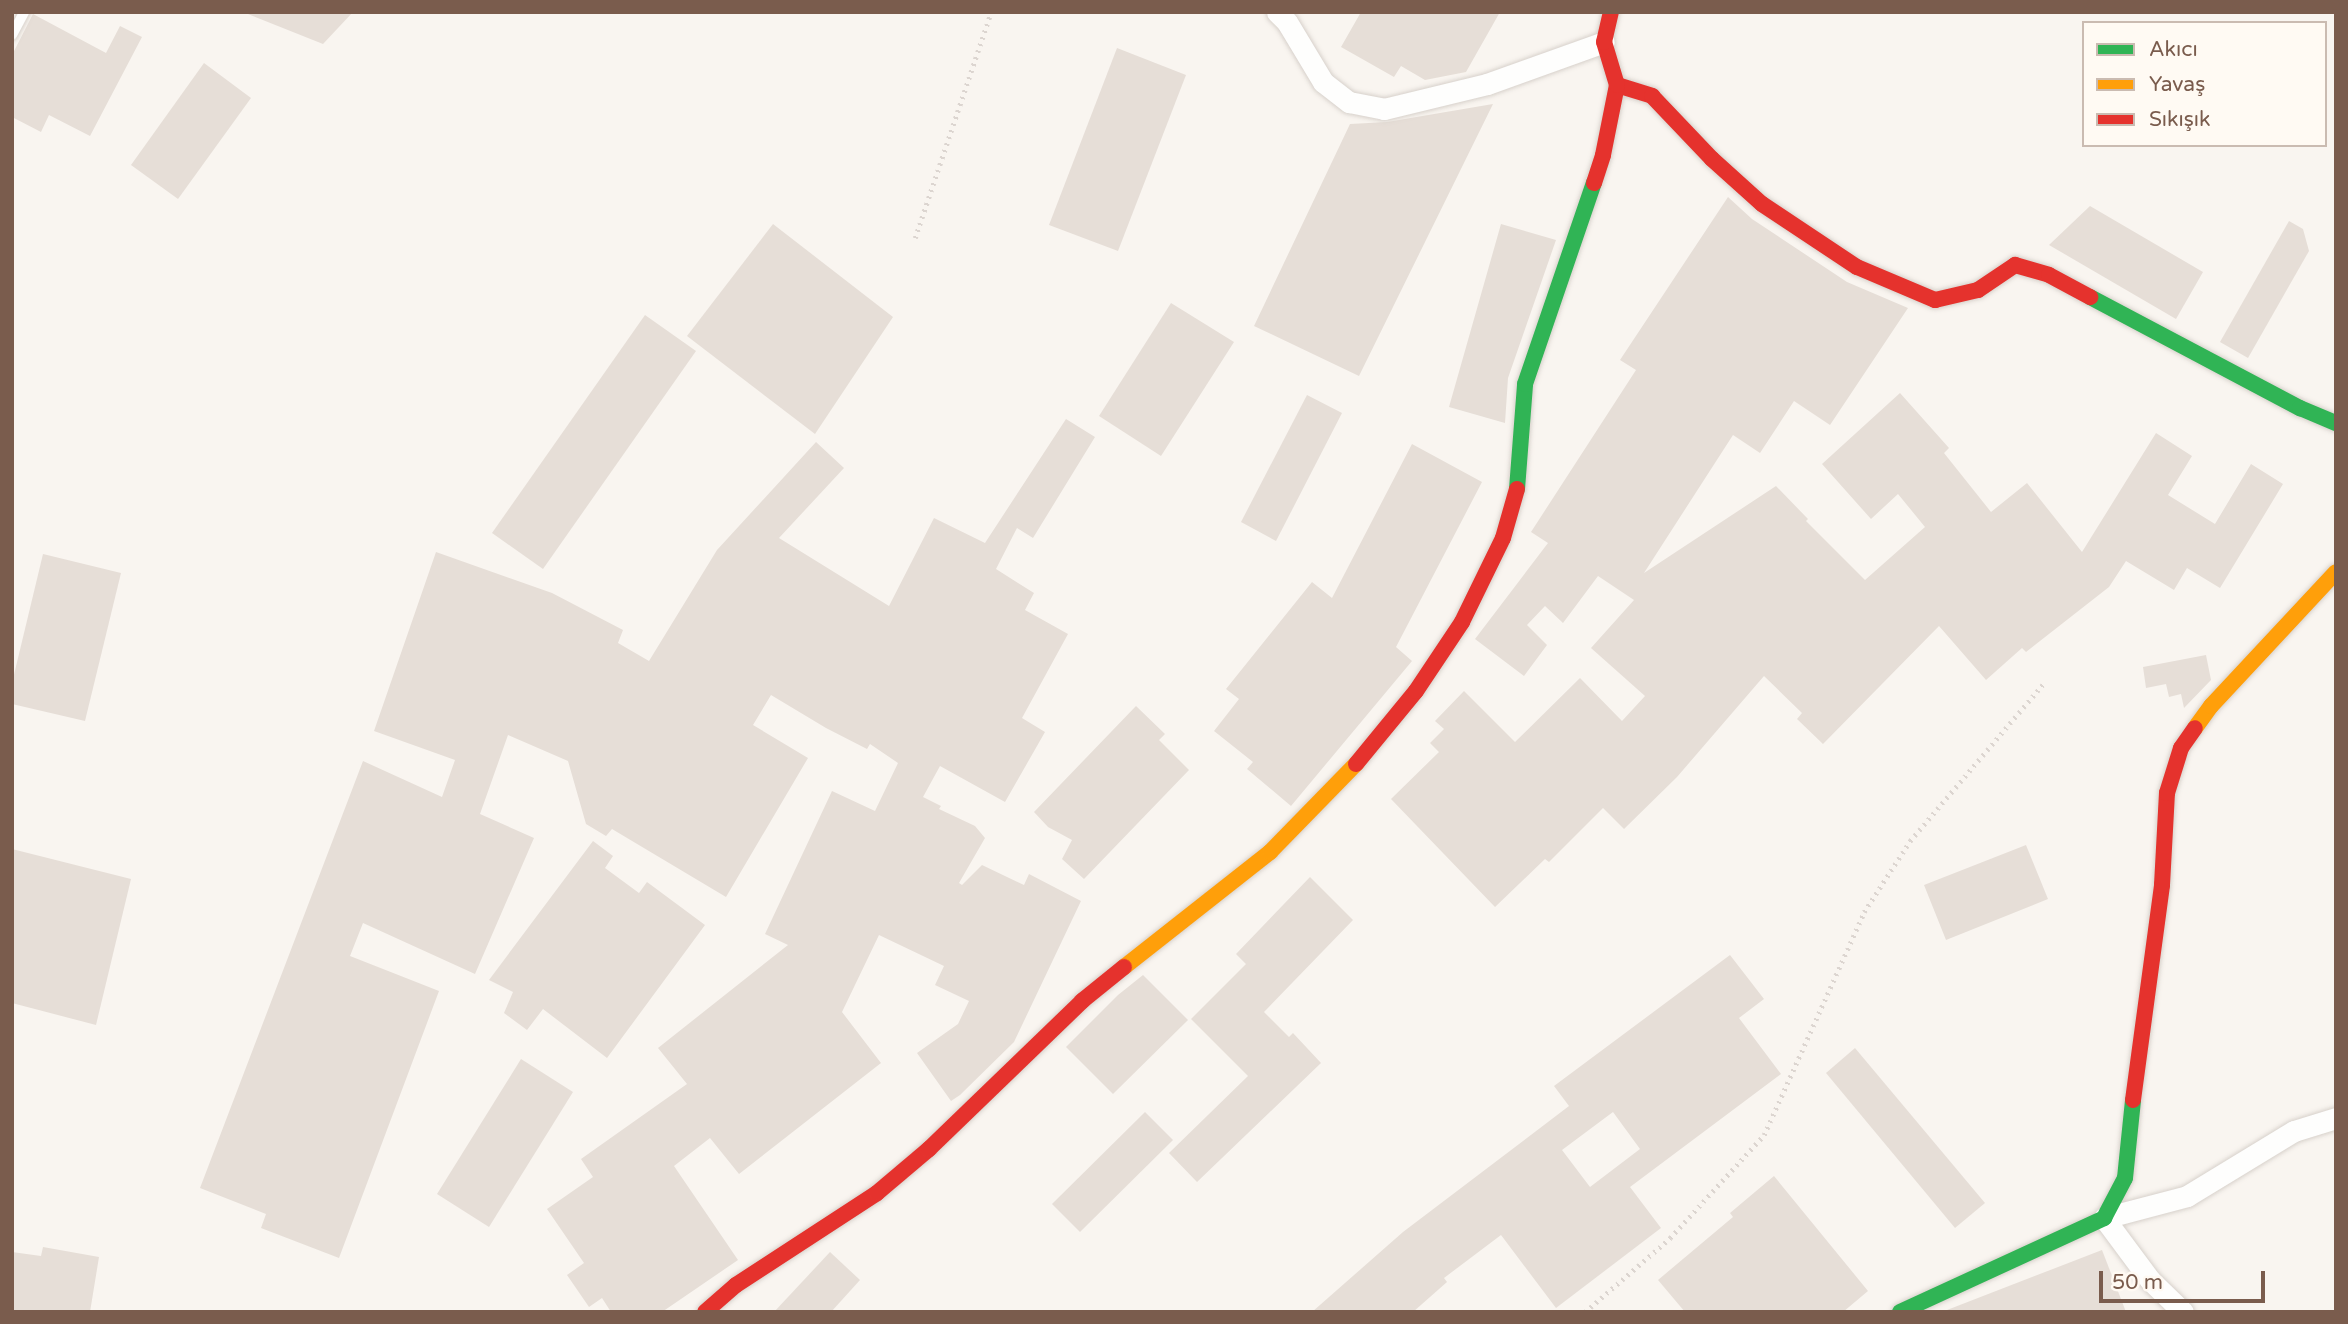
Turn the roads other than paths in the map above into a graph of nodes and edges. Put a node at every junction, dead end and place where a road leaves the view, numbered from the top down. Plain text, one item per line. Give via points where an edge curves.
1 (24, 12) edge
2 (1277, 12) edge
3 (1611, 12) edge
4 (12, 34) edge
5 (1604, 42) junction
6 (1617, 85) junction
7 (2336, 423) edge
8 (2336, 572) edge
9 (2336, 1118) edge
10 (2104, 1218) junction
11 (705, 1312) edge
12 (1900, 1312) edge
13 (2183, 1312) edge

1 - 4 lane
2 - 5 street via 1323,82 1349,102 1375,108 1406,106 1487,84
3 - 5 street
5 - 6 street
6 - 7 street via 1652,96 1762,204 1857,267 1935,300 1978,290 2015,265 2049,275
6 - 11 street via 1603,155 1525,384 1518,484 1503,538 1462,622 1416,691 1362,758 1270,852 1082,1001 877,1193 736,1285
8 - 10 street via 2211,706 2180,748 2167,793 2162,885 2139,1038 2125,1178
9 - 10 street via 2294,1131 2187,1196
10 - 12 street
10 - 13 street via 2150,1280

